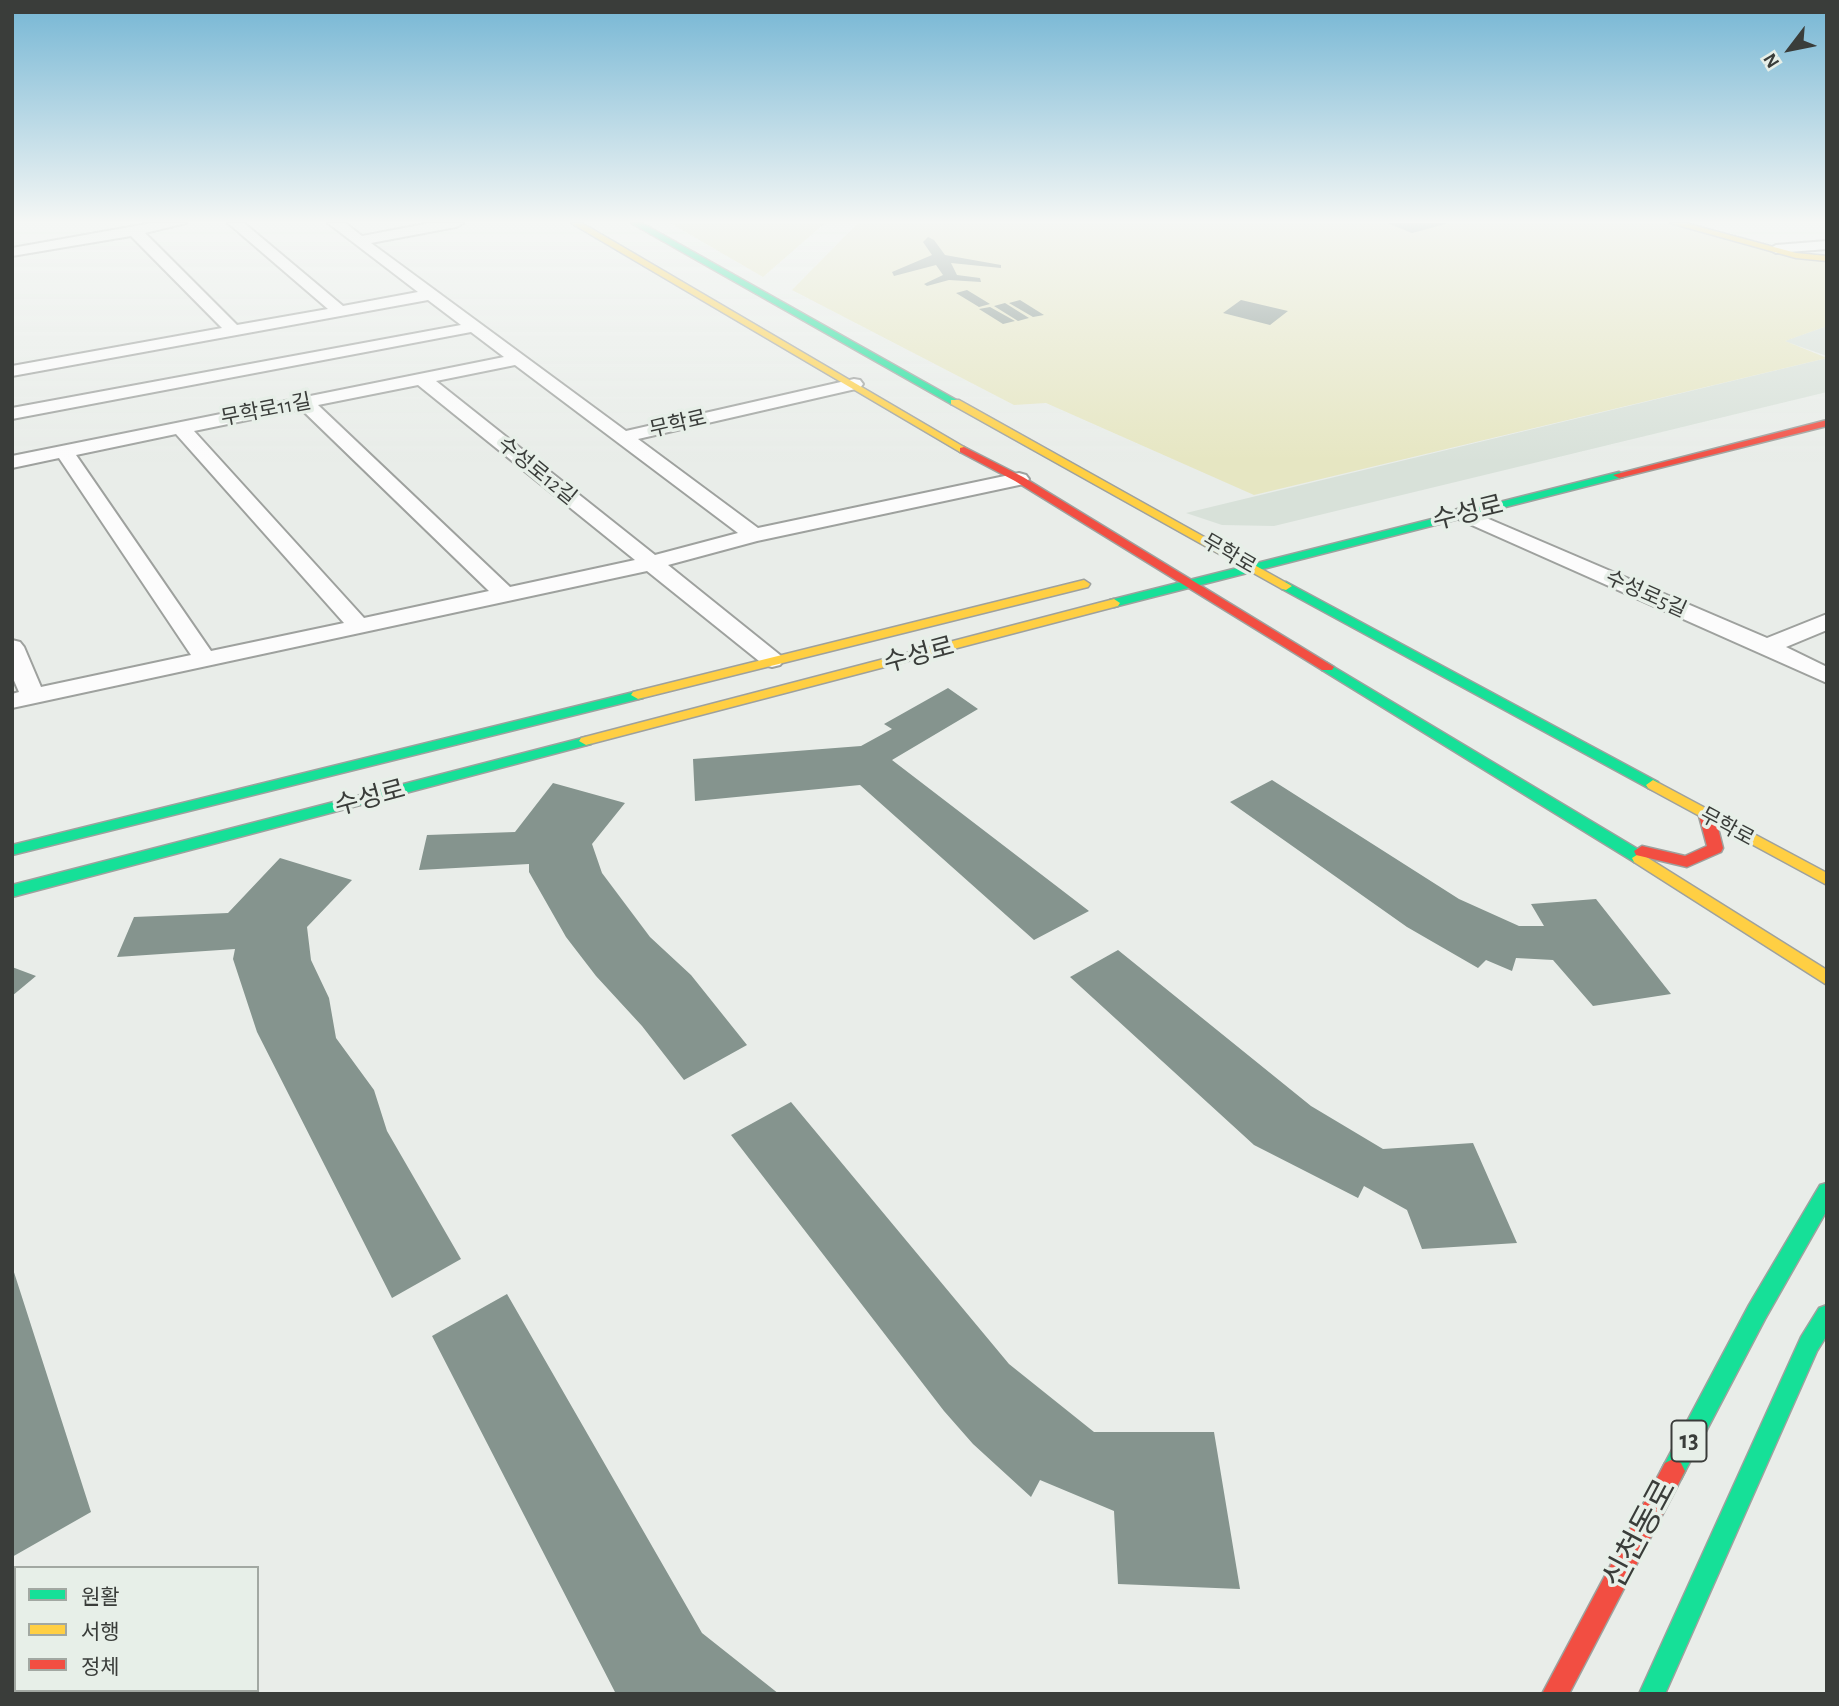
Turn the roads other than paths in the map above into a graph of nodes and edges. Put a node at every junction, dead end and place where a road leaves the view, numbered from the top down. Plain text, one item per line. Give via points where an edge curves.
1 (206, 303) edge
2 (330, 303) edge
3 (387, 303) edge
4 (440, 303) edge
5 (713, 303) edge
6 (778, 303) edge
7 (340, 311) junction
8 (474, 327) junction
9 (234, 331) junction
10 (520, 359) junction
11 (12, 371) edge
12 (422, 379) junction
13 (855, 384) junction
14 (305, 402) junction
15 (12, 414) edge
16 (1827, 423) edge
17 (181, 428) junction
18 (624, 437) junction
19 (64, 452) junction
20 (12, 462) edge
21 (1019, 479) junction
22 (1463, 514) junction
23 (754, 535) junction
24 (1248, 545) dead end
25 (1224, 551) junction
26 (652, 563) junction
27 (1160, 566) junction
28 (1253, 568) junction
29 (1133, 573) dead end
30 (1106, 579) dead end
31 (1188, 584) junction
32 (505, 594) junction
33 (1827, 621) edge
34 (359, 626) junction
35 (12, 647) edge
36 (1767, 647) junction
37 (205, 659) junction
38 (772, 660) junction
39 (1827, 676) edge
40 (23, 699) edge
41 (1707, 816) junction
42 (1586, 826) junction
43 (12, 850) edge
44 (1827, 880) edge
45 (12, 891) edge
46 (1827, 979) edge
47 (1827, 1191) edge
48 (1827, 1315) edge
49 (1555, 1694) edge
50 (1653, 1694) edge

1 - 9 street
2 - 7 street
3 - 7 street
4 - 8 street
5 - 13 main road, 무학로
6 - 25 main road, 무학로
7 - 9 street
8 - 10 street
8 - 15 street, 무학로11길
9 - 11 street
10 - 12 street, 무학로11길
10 - 18 street
12 - 14 street, 무학로11길
12 - 26 street, 수성로12길
13 - 18 street, 무학로
13 - 21 main road, 무학로
14 - 17 street, 무학로11길
14 - 32 street
16 - 22 main road, 수성로
17 - 19 street, 무학로11길
17 - 34 street
18 - 23 street
19 - 20 street, 무학로11길
19 - 37 street
21 - 23 street
21 - 27 main road, 무학로
22 - 28 main road, 수성로
22 - 36 street, 수성로5길
23 - 26 street
24 - 25 main road
25 - 27 main road
25 - 28 main road, 무학로
26 - 32 street
26 - 38 street, 수성로12길
27 - 29 main road
27 - 31 main road, 무학로
28 - 31 main road, 수성로
28 - 41 main road, 무학로
30 - 38 main road, 수성로
31 - 42 main road, 무학로
31 - 45 main road, 수성로
32 - 34 street
33 - 36 street
34 - 37 street
35 - 40 street
36 - 39 street, 수성로5길
37 - 40 street
38 - 43 main road, 수성로
41 - 42 main road via 1715,848 1687,862 1651,855
41 - 44 main road, 무학로
42 - 46 main road, 무학로
47 - 49 main road, 신천동로 / 13 via 1750,1324
48 - 50 main road via 1809,1344

